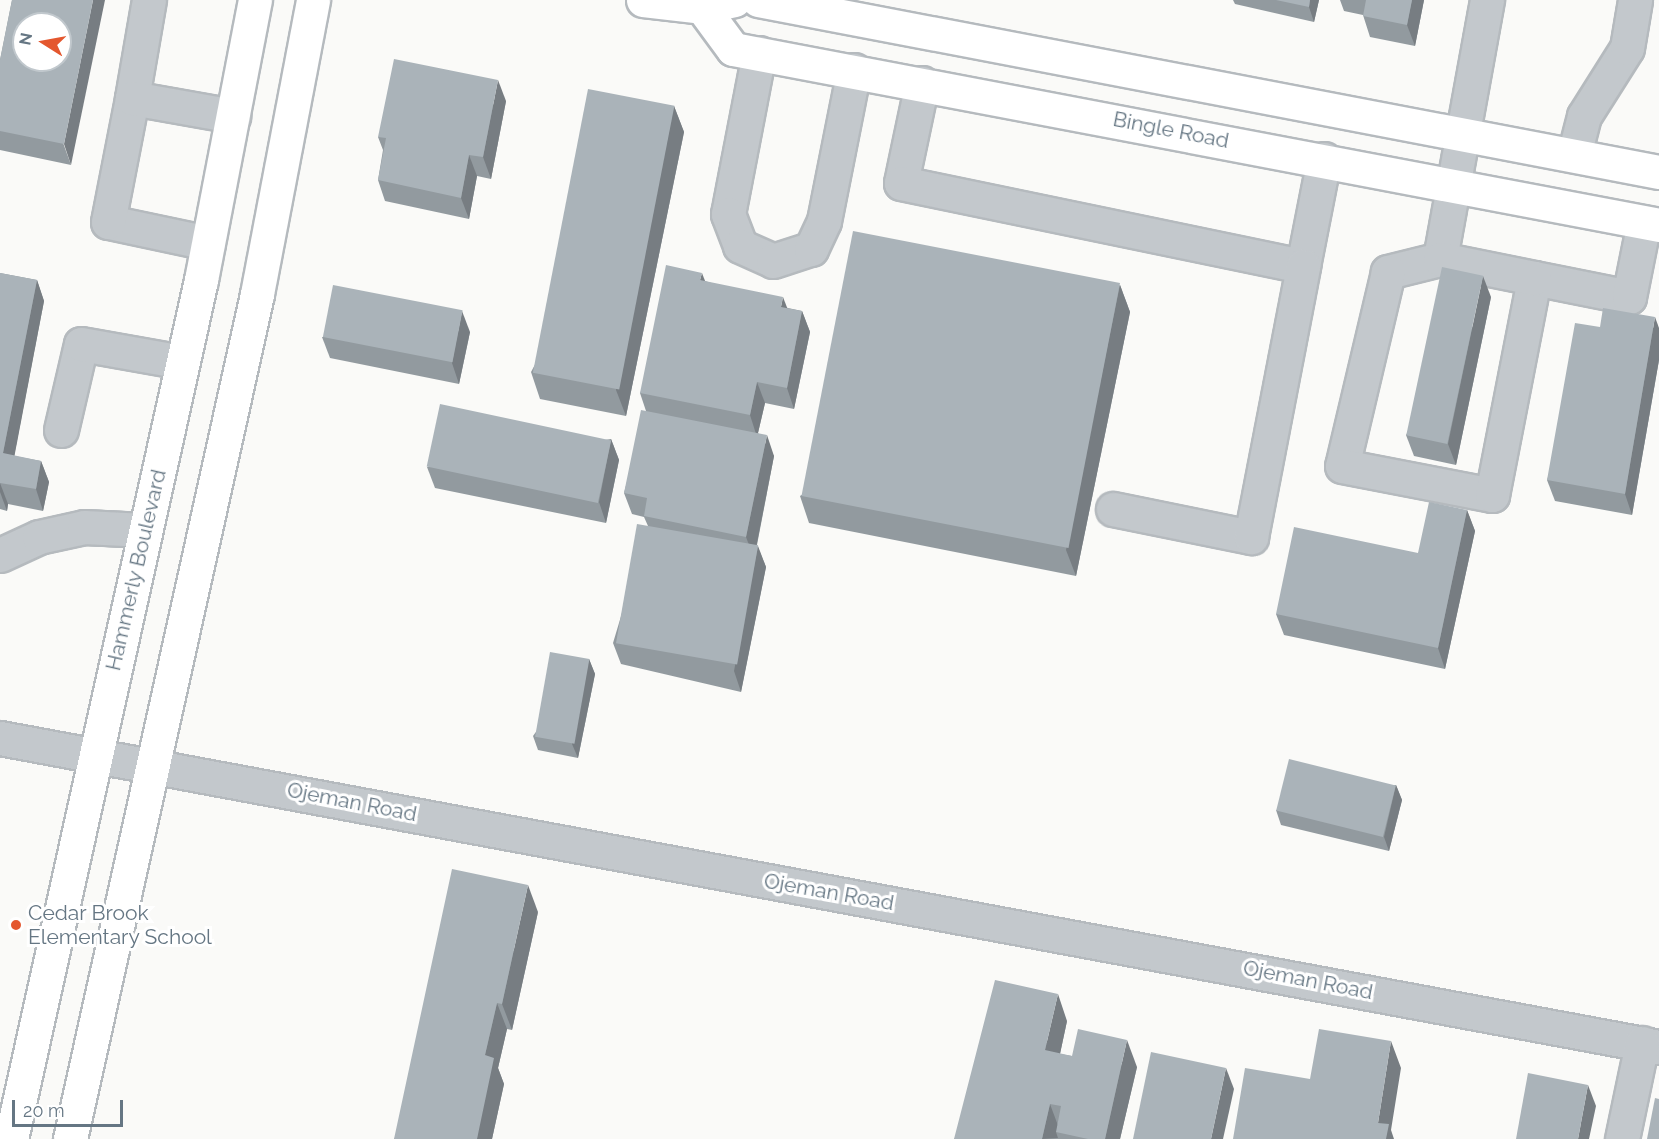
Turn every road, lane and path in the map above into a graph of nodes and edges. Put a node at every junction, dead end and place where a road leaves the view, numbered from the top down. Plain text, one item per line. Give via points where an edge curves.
1 (149, 0) edge
2 (255, 0) edge
3 (313, 0) edge
4 (643, 0) edge
5 (734, 0) edge
6 (758, 0) edge
7 (1487, 0) edge
8 (1635, 0) edge
9 (704, 3) edge
10 (830, 6) edge
11 (903, 27) junction
12 (759, 53) junction
13 (854, 70) junction
14 (907, 80) junction
15 (132, 98) junction
16 (233, 116) junction
17 (1463, 132) junction
18 (1574, 155) junction
19 (1324, 159) junction
20 (1659, 172) edge
21 (1453, 183) junction
22 (1652, 224) edge
23 (208, 243) junction
24 (1440, 259) junction
25 (1303, 266) junction
26 (1534, 278) junction
27 (183, 362) junction
28 (62, 430) dead end
29 (1113, 509) dead end
30 (145, 530) junction
31 (0, 555) edge
32 (0, 738) edge
33 (94, 754) junction
34 (153, 764) junction
35 (1650, 1045) edge
36 (11, 1139) edge
37 (70, 1139) edge
38 (1622, 1139) edge

1 - 15 street
2 - 16 main road, Hammerly Boulevard
3 - 34 main road via 257,294
4 - 9 main road
5 - 9 main road
6 - 10 main road
7 - 17 street
8 - 18 street via 1627,48 1589,105
9 - 12 main road, Bingle Road via 733,49
10 - 11 main road
11 - 14 main road
11 - 17 main road
12 - 13 main road, Bingle Road
12 - 13 street via 728,214 740,246 773,261 811,249 824,221
13 - 14 main road, Bingle Road
14 - 19 main road, Bingle Road
14 - 25 street via 901,183
15 - 16 street
15 - 23 street via 108,222
16 - 23 main road, Hammerly Boulevard
17 - 18 main road
17 - 21 street
18 - 20 main road
19 - 21 main road, Bingle Road
19 - 25 street
21 - 22 main road, Bingle Road
21 - 24 street
22 - 26 street via 1629,297
23 - 27 main road, Hammerly Boulevard
24 - 26 street
24 - 26 street via 1388,272 1342,466 1492,495
25 - 29 street via 1251,537
27 - 28 street via 81,344
27 - 30 main road, Hammerly Boulevard
30 - 31 street via 84,527 39,537
30 - 33 main road, Hammerly Boulevard
32 - 33 street, Ojeman Road
33 - 34 street, Ojeman Road
33 - 36 main road, Hammerly Boulevard
34 - 35 street, Ojeman Road
34 - 37 main road
35 - 38 street

